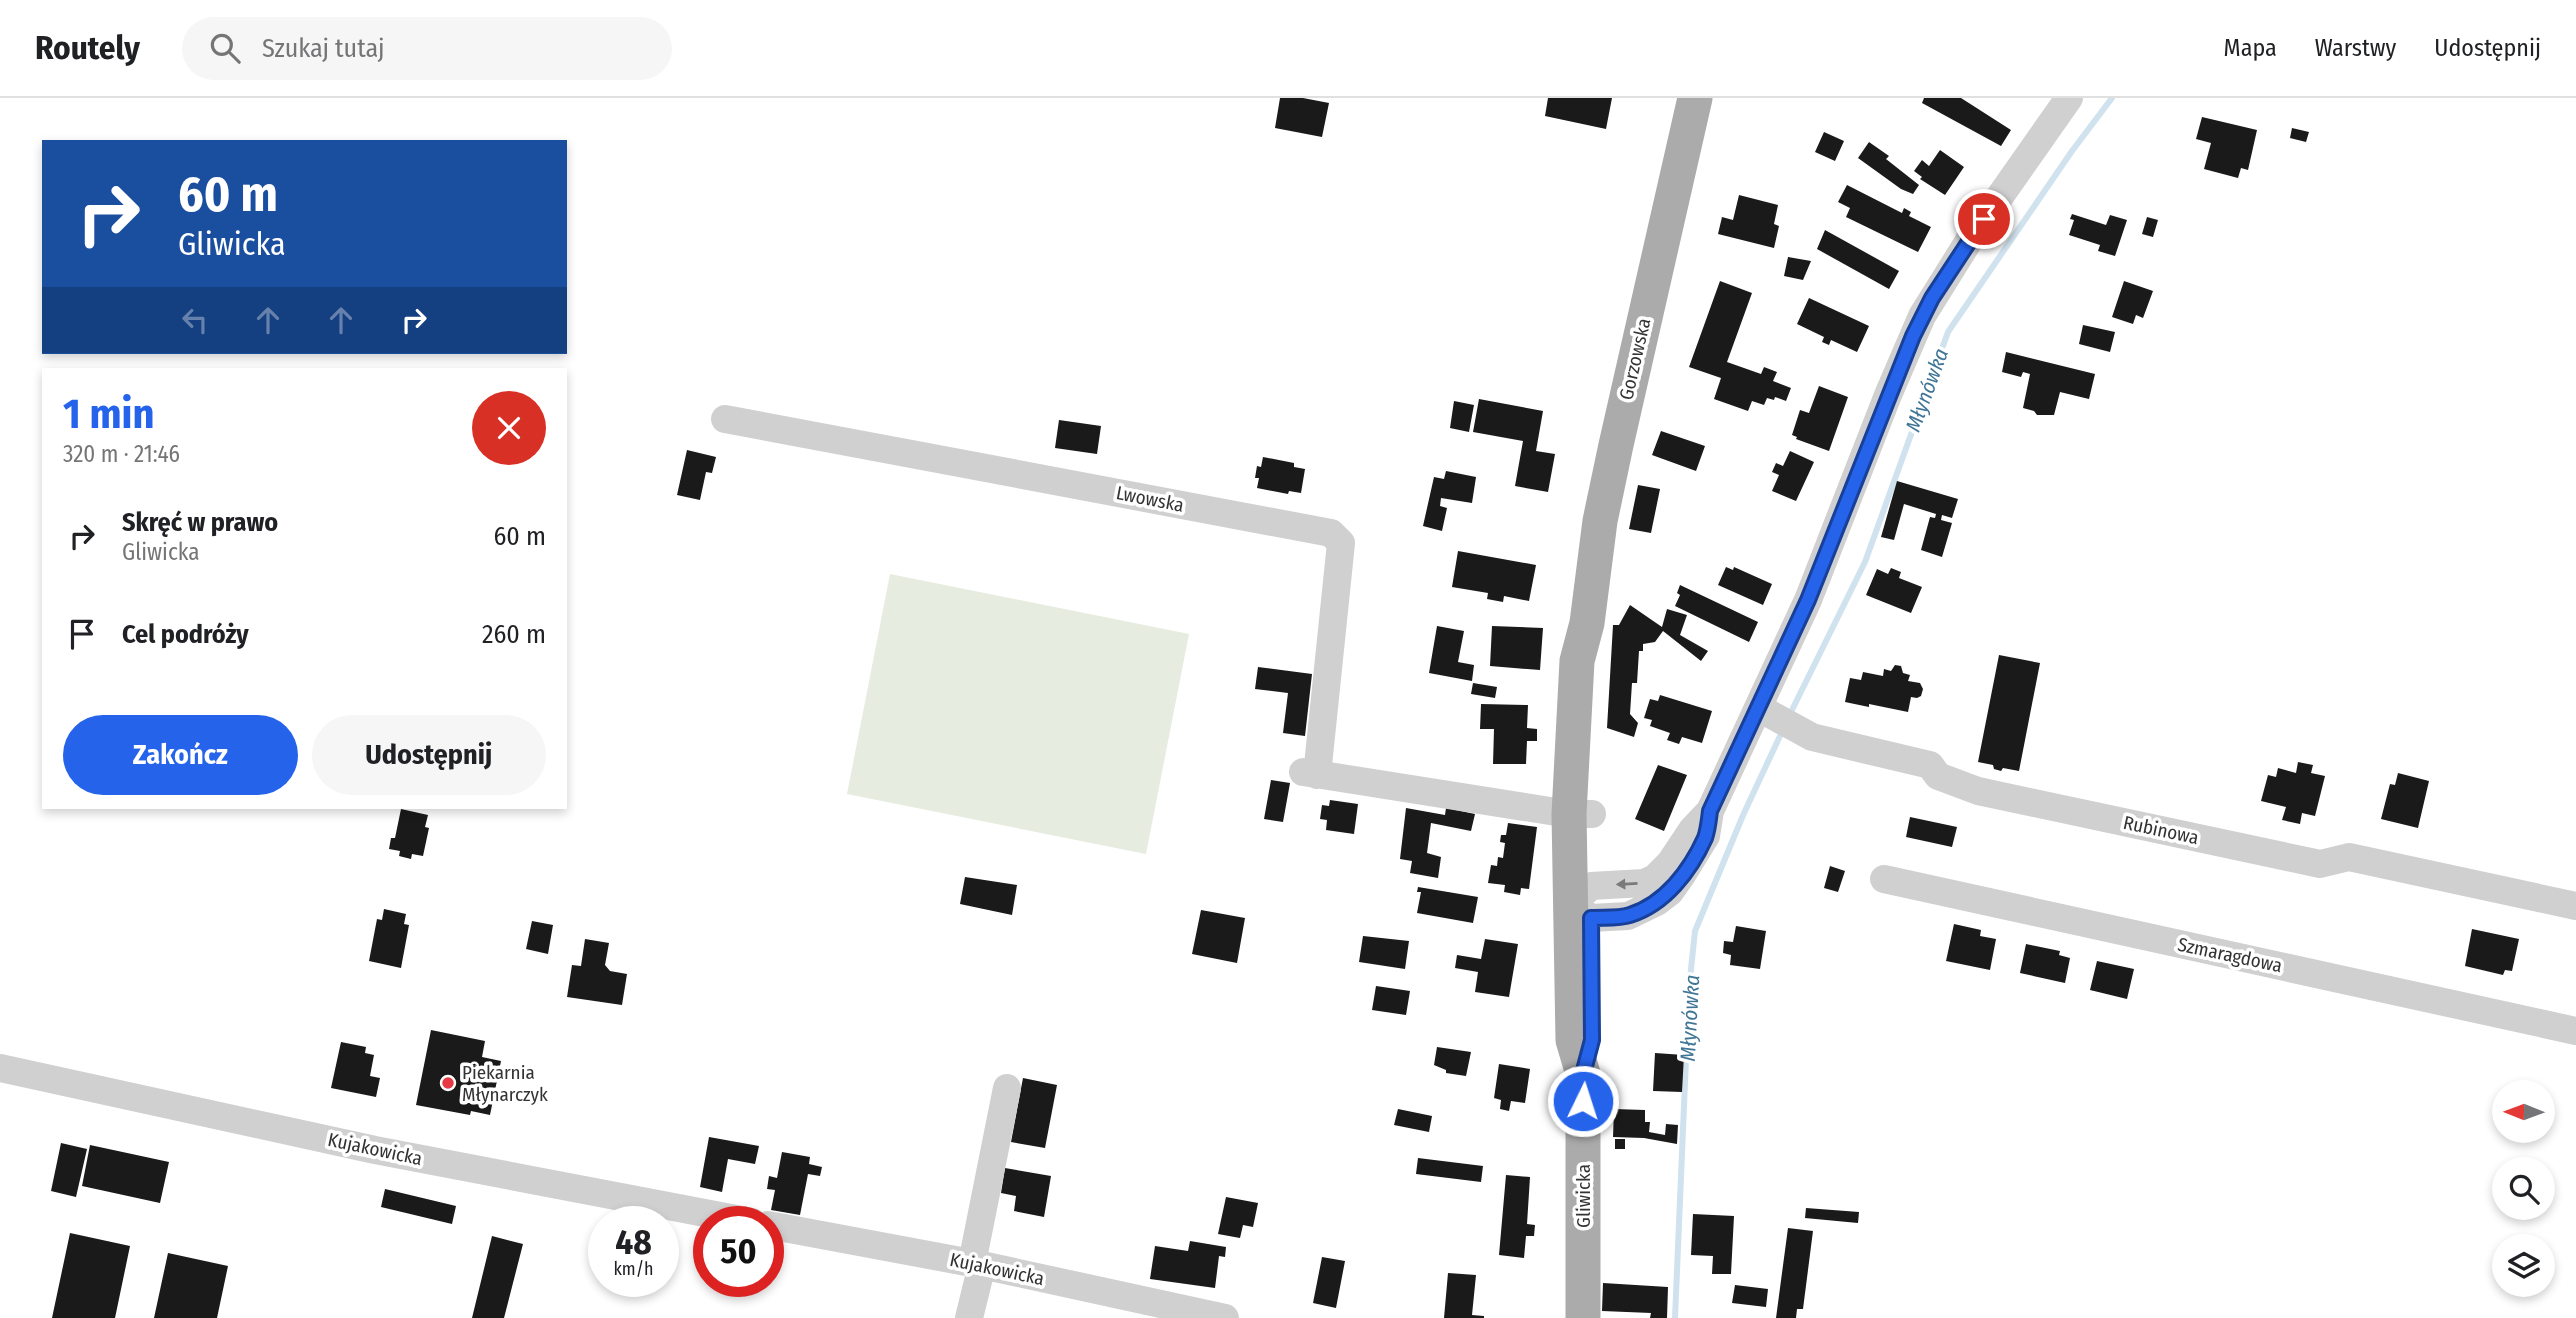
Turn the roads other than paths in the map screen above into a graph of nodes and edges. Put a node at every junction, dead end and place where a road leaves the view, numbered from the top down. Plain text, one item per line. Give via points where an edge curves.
1 (1695, 98) edge
2 (2069, 98) edge
3 (725, 419) dead end
4 (1759, 708) junction
5 (1581, 814) junction
6 (1884, 878) dead end
7 (1584, 902) junction
8 (2576, 906) edge
9 (2576, 1031) edge
10 (0, 1068) edge
11 (1007, 1088) dead end
12 (693, 1211) edge
13 (784, 1227) edge
14 (977, 1264) junction
15 (969, 1318) edge
16 (1224, 1318) edge
17 (1583, 1318) edge

1 - 5 main road, Gorzowska via 1616,445 1577,662
2 - 4 street via 1922,316 1808,600
3 - 5 street, Lwowska via 1331,533 1341,543 1310,774
4 - 7 street via 1710,811 1706,836 1670,892 1628,916
4 - 8 street, Rubinowa via 1812,737 1930,765 1938,776 1978,791 2320,864 2349,858
5 - 7 main road, Gorzowska
6 - 9 street, Szmaragdowa
7 - 17 main road, Gliwicka via 1592,1040 1583,1074
10 - 12 street, Kujakowicka via 376,1150
11 - 14 street
13 - 14 street, Kujakowicka
14 - 15 street
14 - 16 street, Kujakowicka

